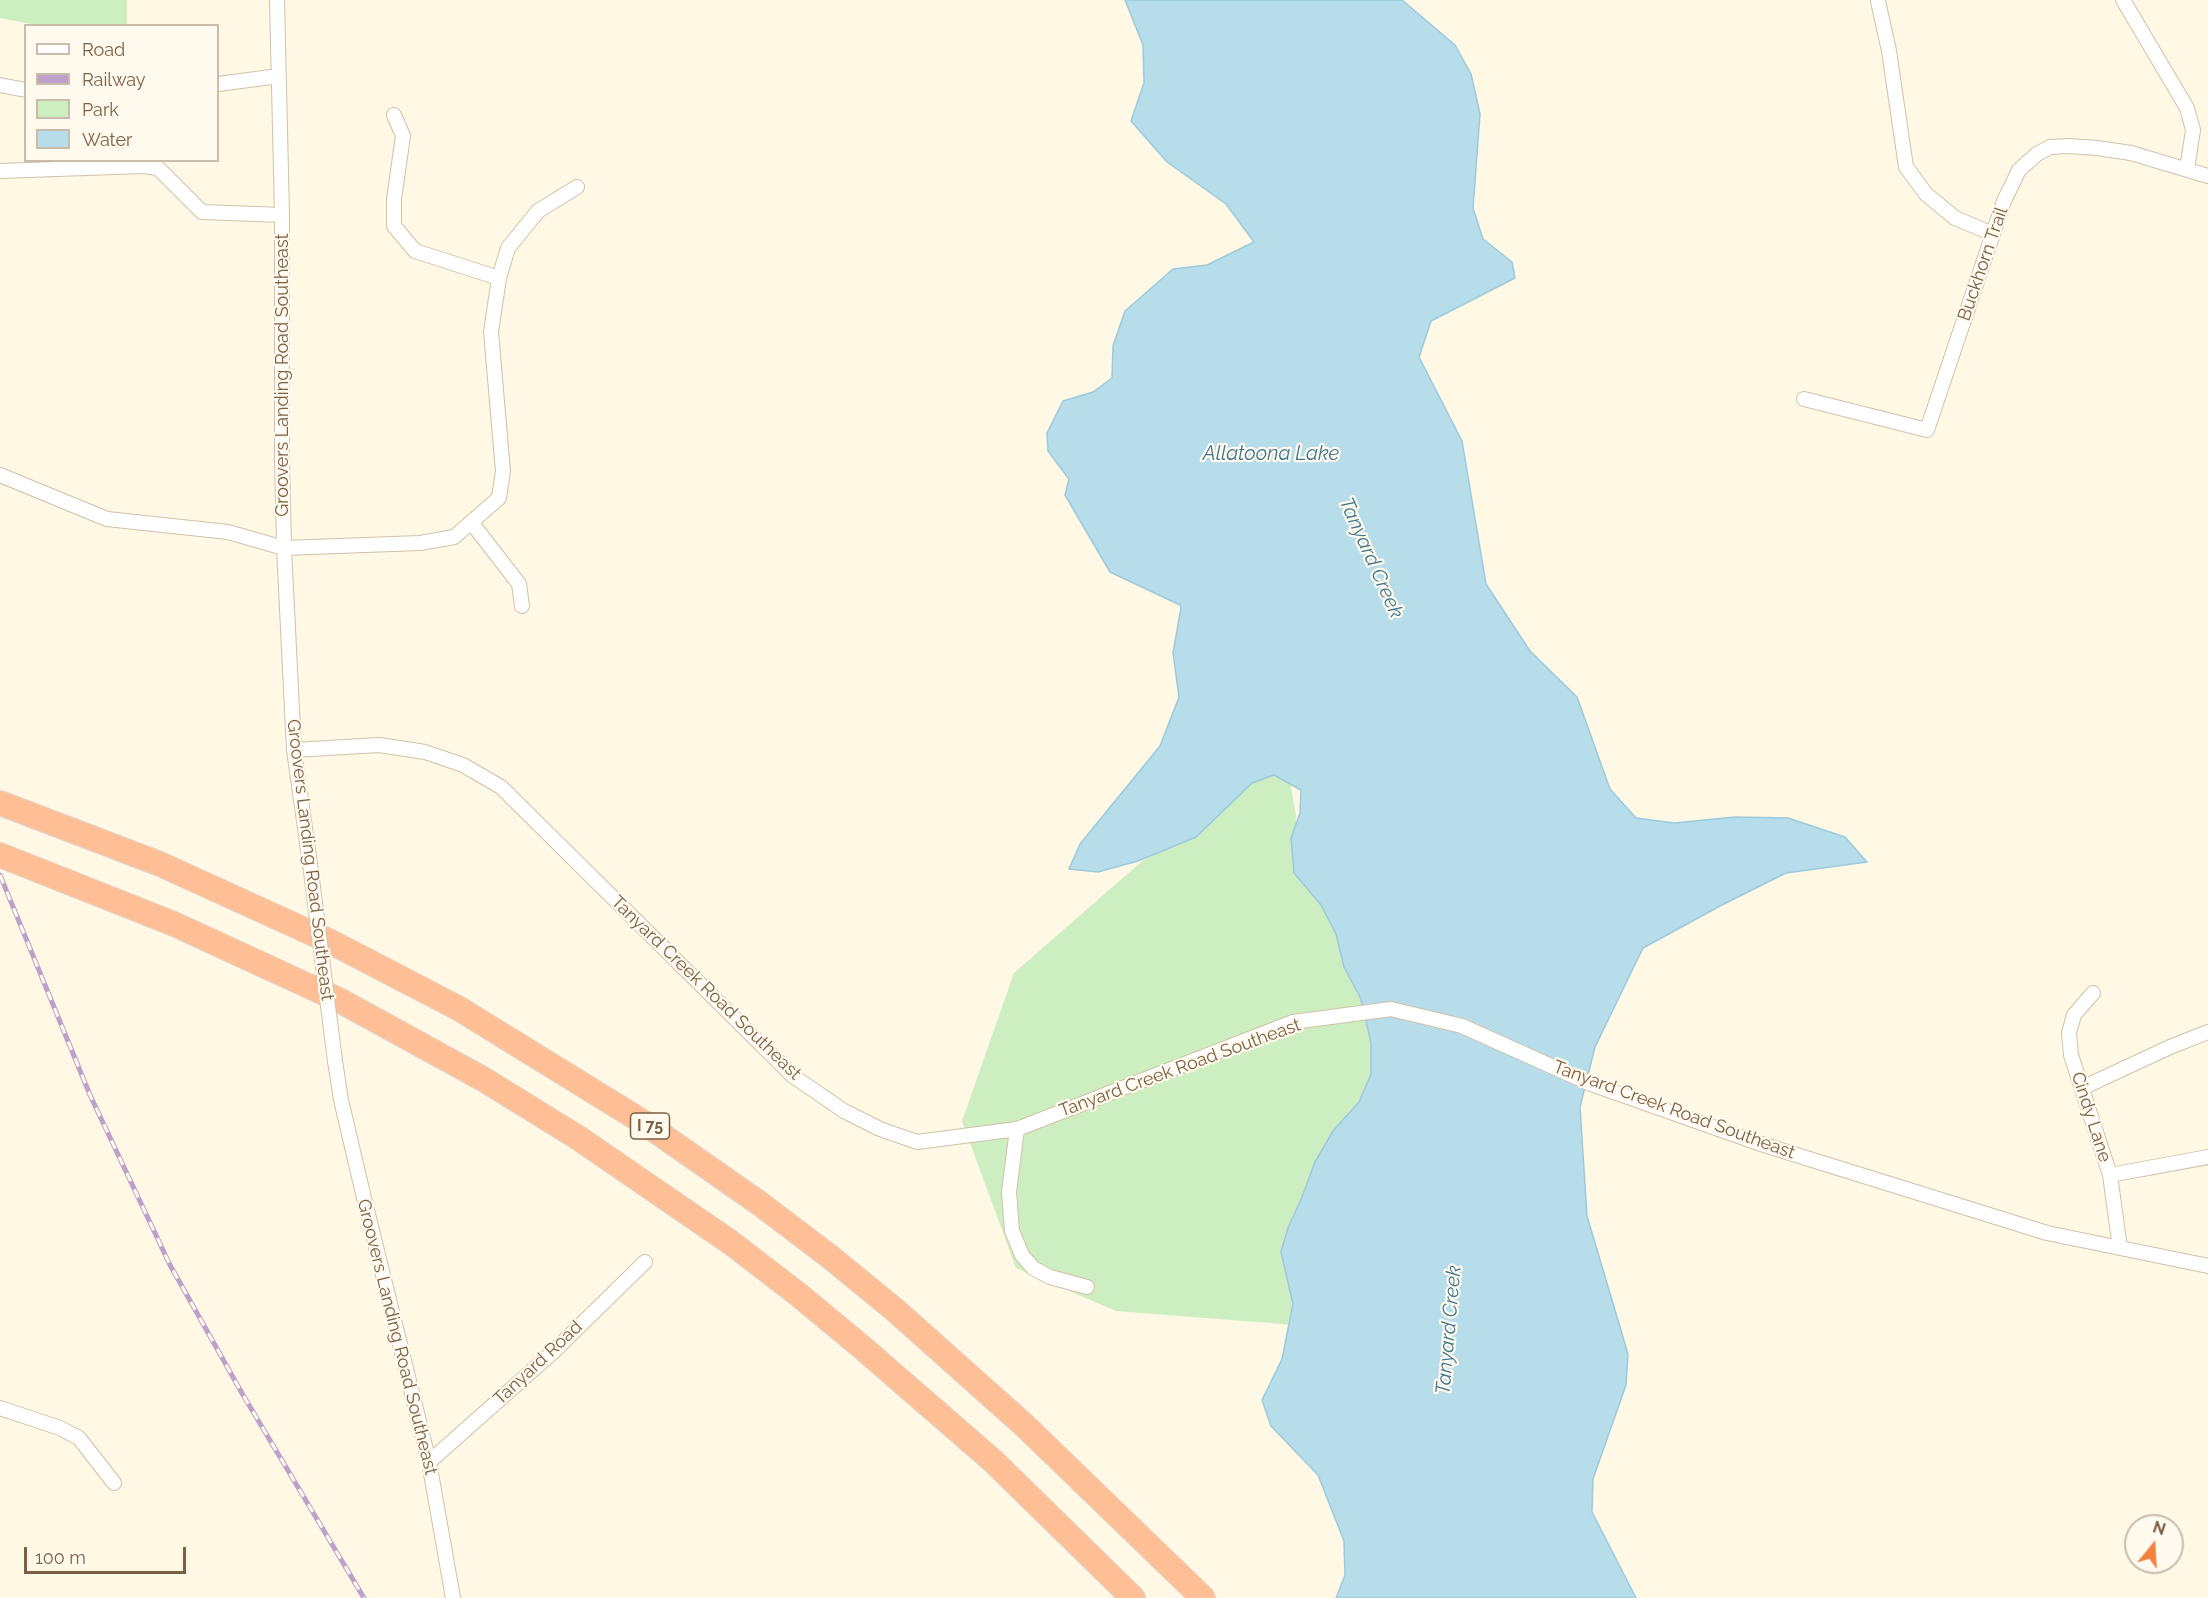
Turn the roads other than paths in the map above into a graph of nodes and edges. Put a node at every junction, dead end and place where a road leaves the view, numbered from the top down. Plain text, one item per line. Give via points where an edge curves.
1 (277, 0) edge
2 (2123, 0) edge
3 (1878, 1) edge
4 (279, 76) junction
5 (219, 84) edge
6 (0, 85) edge
7 (24, 90) edge
8 (394, 115) dead end
9 (2187, 169) junction
10 (0, 171) edge
11 (2208, 176) edge
12 (577, 187) dead end
13 (282, 215) junction
14 (1993, 234) junction
15 (499, 279) junction
16 (1804, 399) dead end
17 (0, 475) edge
18 (471, 522) junction
19 (284, 548) junction
20 (522, 606) dead end
21 (294, 750) junction
22 (0, 803) edge
23 (0, 855) edge
24 (2092, 993) dead end
25 (2208, 1032) edge
26 (2082, 1088) junction
27 (1017, 1129) junction
28 (2208, 1157) edge
29 (2110, 1175) junction
30 (2120, 1248) junction
31 (645, 1262) dead end
32 (2208, 1266) edge
33 (1087, 1287) dead end
34 (0, 1408) edge
35 (429, 1462) junction
36 (114, 1483) dead end
37 (453, 1598) edge
38 (1133, 1598) edge
39 (1203, 1598) edge

1 - 4 street, Groovers Landing Road Southeast
2 - 9 street via 2187,108 2193,130
3 - 14 street via 1906,167 1926,194 1954,218
4 - 5 street
4 - 13 street, Groovers Landing Road Southeast
6 - 7 street
8 - 15 street via 403,136 394,226 415,251
9 - 11 street, Buckhorn Trail
9 - 14 street, Buckhorn Trail via 2132,153 2050,147 2019,170
10 - 13 street via 158,168 202,212
12 - 15 street via 538,212 508,248
13 - 19 street, Groovers Landing Road Southeast
14 - 16 street, Buckhorn Trail via 1927,430
15 - 18 street via 492,332 503,471 499,498
17 - 19 street via 107,519 228,532
18 - 19 street via 454,537 420,543
18 - 20 street via 519,584
19 - 21 street, Groovers Landing Road Southeast
21 - 27 street, Tanyard Creek Road Southeast via 379,746 425,752 463,765 501,787 793,1076 844,1111 917,1142
21 - 35 street, Groovers Landing Road Southeast, bridge via 346,1122
22 - 39 highway, I 75 via 160,864 339,946 458,1008 633,1115 768,1210 904,1318 1024,1425
23 - 38 highway via 121,901 307,984 434,1051 587,1144 730,1242 864,1348 993,1461
24 - 26 street, Cindy Lane via 2074,1015 2069,1033 2071,1055
25 - 26 street
26 - 29 street, Cindy Lane
27 - 30 street, Tanyard Creek Road Southeast via 1293,1022 1391,1009 1462,1026 1591,1084 1758,1143 2048,1233
27 - 33 street via 1009,1192 1012,1231 1022,1255 1033,1268 1050,1277
28 - 29 street
29 - 30 street, Cindy Lane
30 - 32 street, Tanyard Creek Road Southeast
31 - 35 street, Tanyard Road via 553,1352
34 - 36 street via 79,1438
35 - 37 street, Groovers Landing Road Southeast

